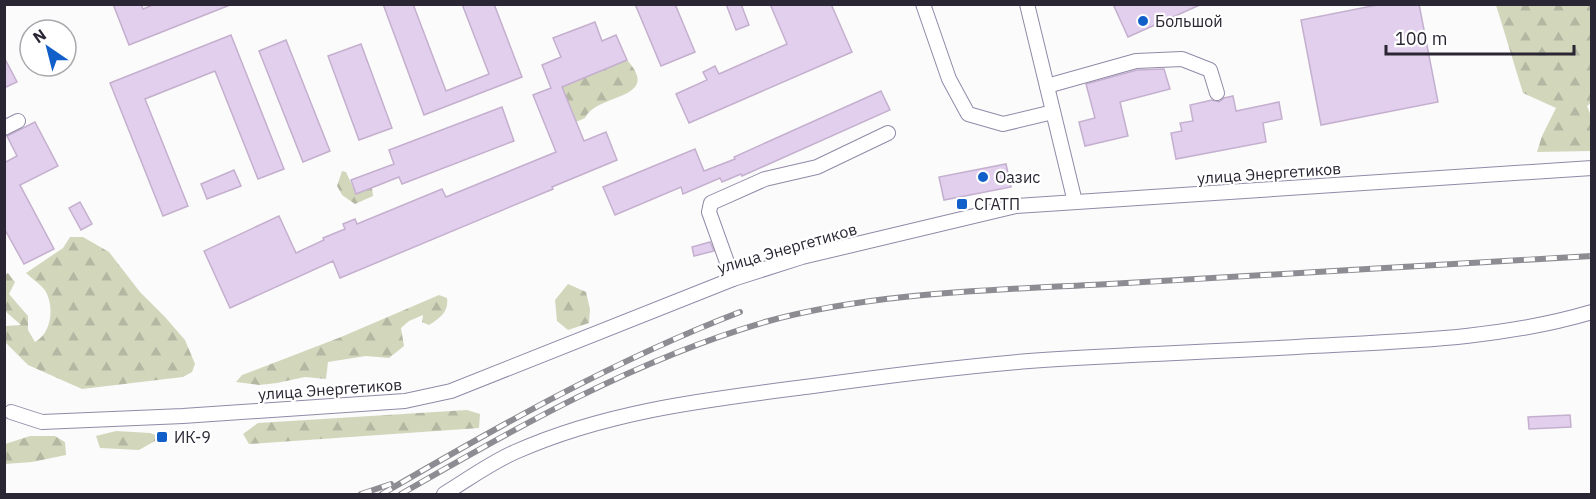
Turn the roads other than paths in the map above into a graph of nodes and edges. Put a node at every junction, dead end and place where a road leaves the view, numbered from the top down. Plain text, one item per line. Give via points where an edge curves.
1 (923, 4) edge
2 (1027, 4) edge
3 (1047, 86) junction
4 (1217, 93) dead end
5 (1053, 112) junction
6 (18, 121) dead end
7 (4, 128) edge
8 (888, 133) dead end
9 (1592, 168) edge
10 (1075, 202) junction
11 (733, 279) junction
12 (1592, 312) edge
13 (7, 410) edge
14 (444, 495) edge

1 - 5 street via 949,79 968,114 1003,124
2 - 3 street
3 - 4 street via 1136,61 1182,59 1210,70
3 - 5 street
5 - 10 street
6 - 7 street
8 - 11 street via 817,167 765,179 711,203 709,212
9 - 10 street, улица Энергетиков
10 - 11 street, улица Энергетиков via 1016,206 802,257
11 - 13 street, улица Энергетиков via 452,391 405,401 42,422
12 - 14 street via 1472,337 1031,361 892,375 669,406 586,427 517,451

